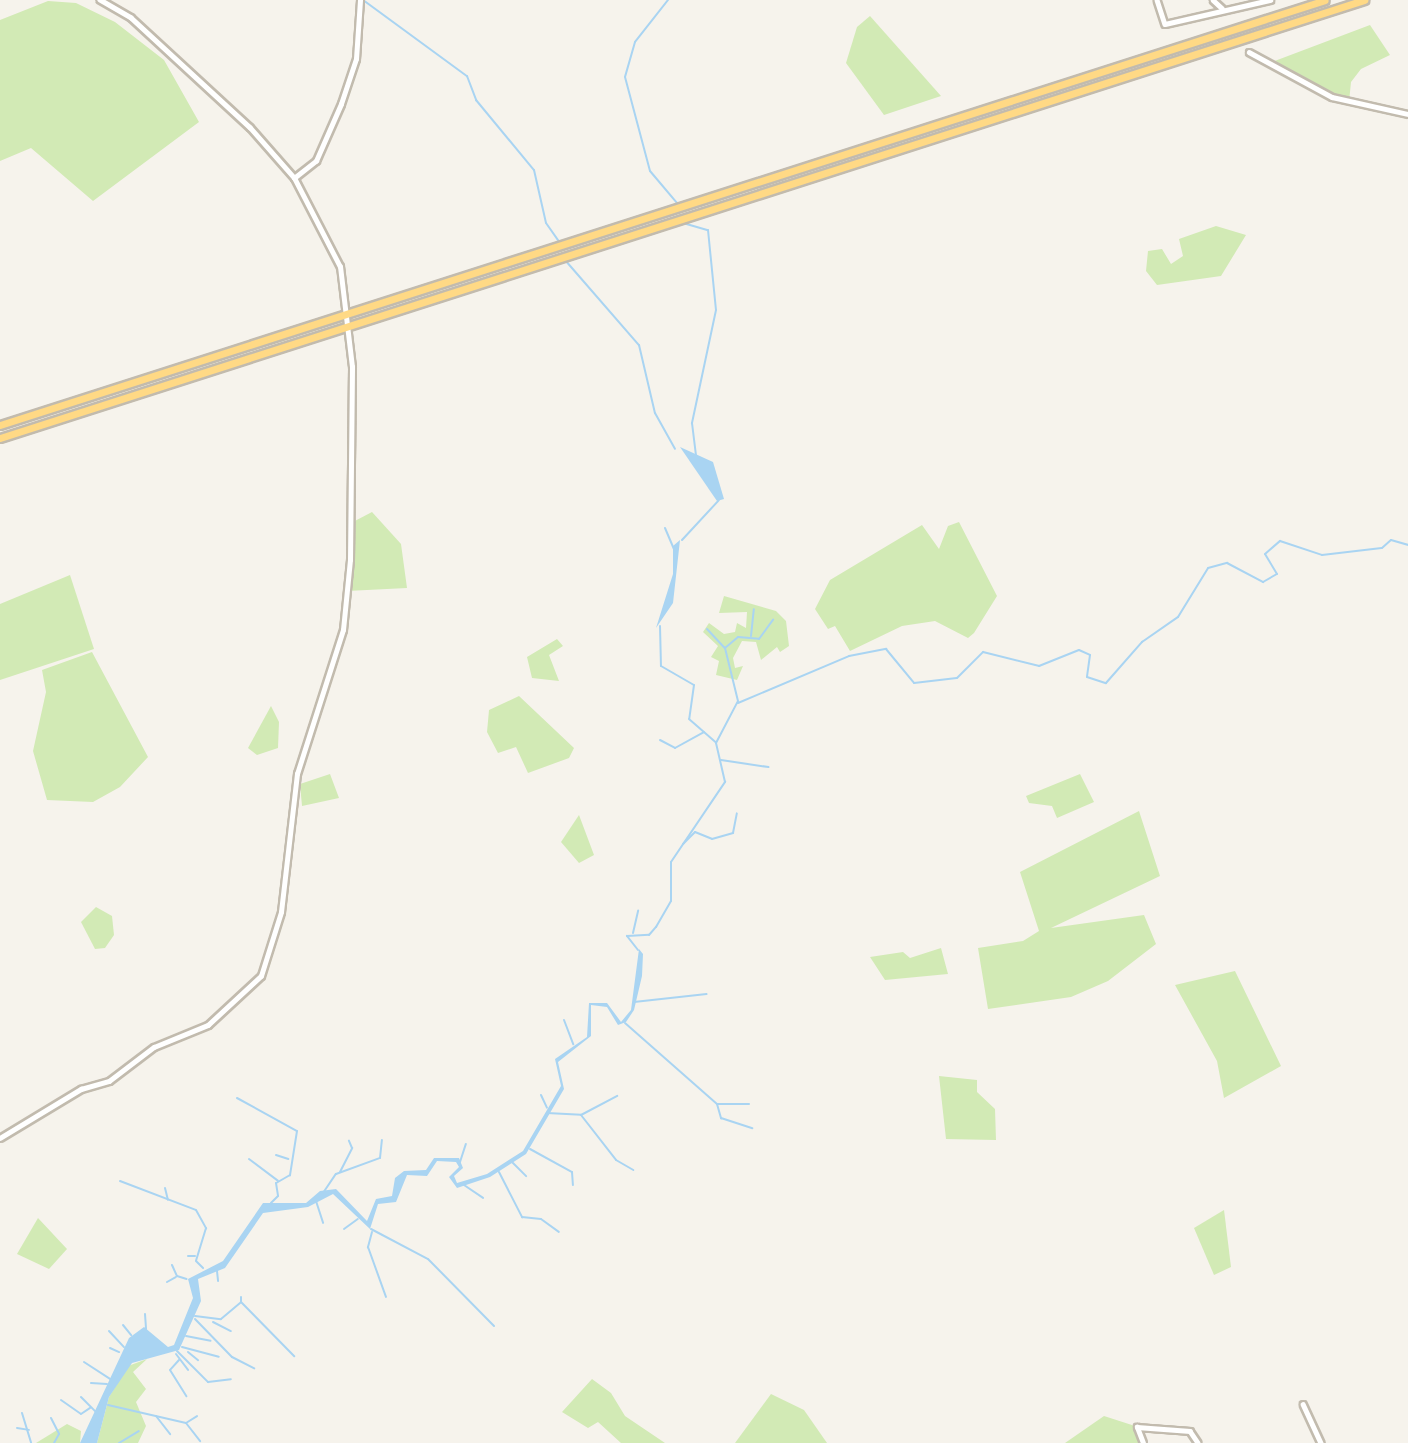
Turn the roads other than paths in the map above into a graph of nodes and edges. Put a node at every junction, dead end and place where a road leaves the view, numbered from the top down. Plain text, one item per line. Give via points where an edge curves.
1 (100, 0) edge
2 (360, 0) edge
3 (1157, 0) edge
4 (1213, 0) edge
5 (1270, 0) edge
6 (1325, 0) edge
7 (1364, 0) edge
8 (1222, 8) junction
9 (1249, 52) dead end
10 (1408, 114) edge
11 (294, 178) junction
12 (348, 313) junction
13 (0, 425) edge
14 (0, 438) edge
15 (0, 1138) edge
16 (1303, 1405) dead end
17 (1143, 1443) edge
18 (1198, 1443) edge
19 (1321, 1443) edge

1 - 11 street via 131,18 214,93
2 - 11 street via 356,59 341,104 316,161
3 - 8 street via 1166,24
4 - 8 street
5 - 8 street
6 - 12 highway
7 - 14 highway
9 - 10 street via 1332,97
11 - 12 street via 340,267
12 - 13 highway
12 - 15 street via 351,529 344,625 297,774 281,912 261,976 208,1025 154,1048 109,1081 81,1089
16 - 19 street
17 - 18 street via 1137,1427 1190,1431

